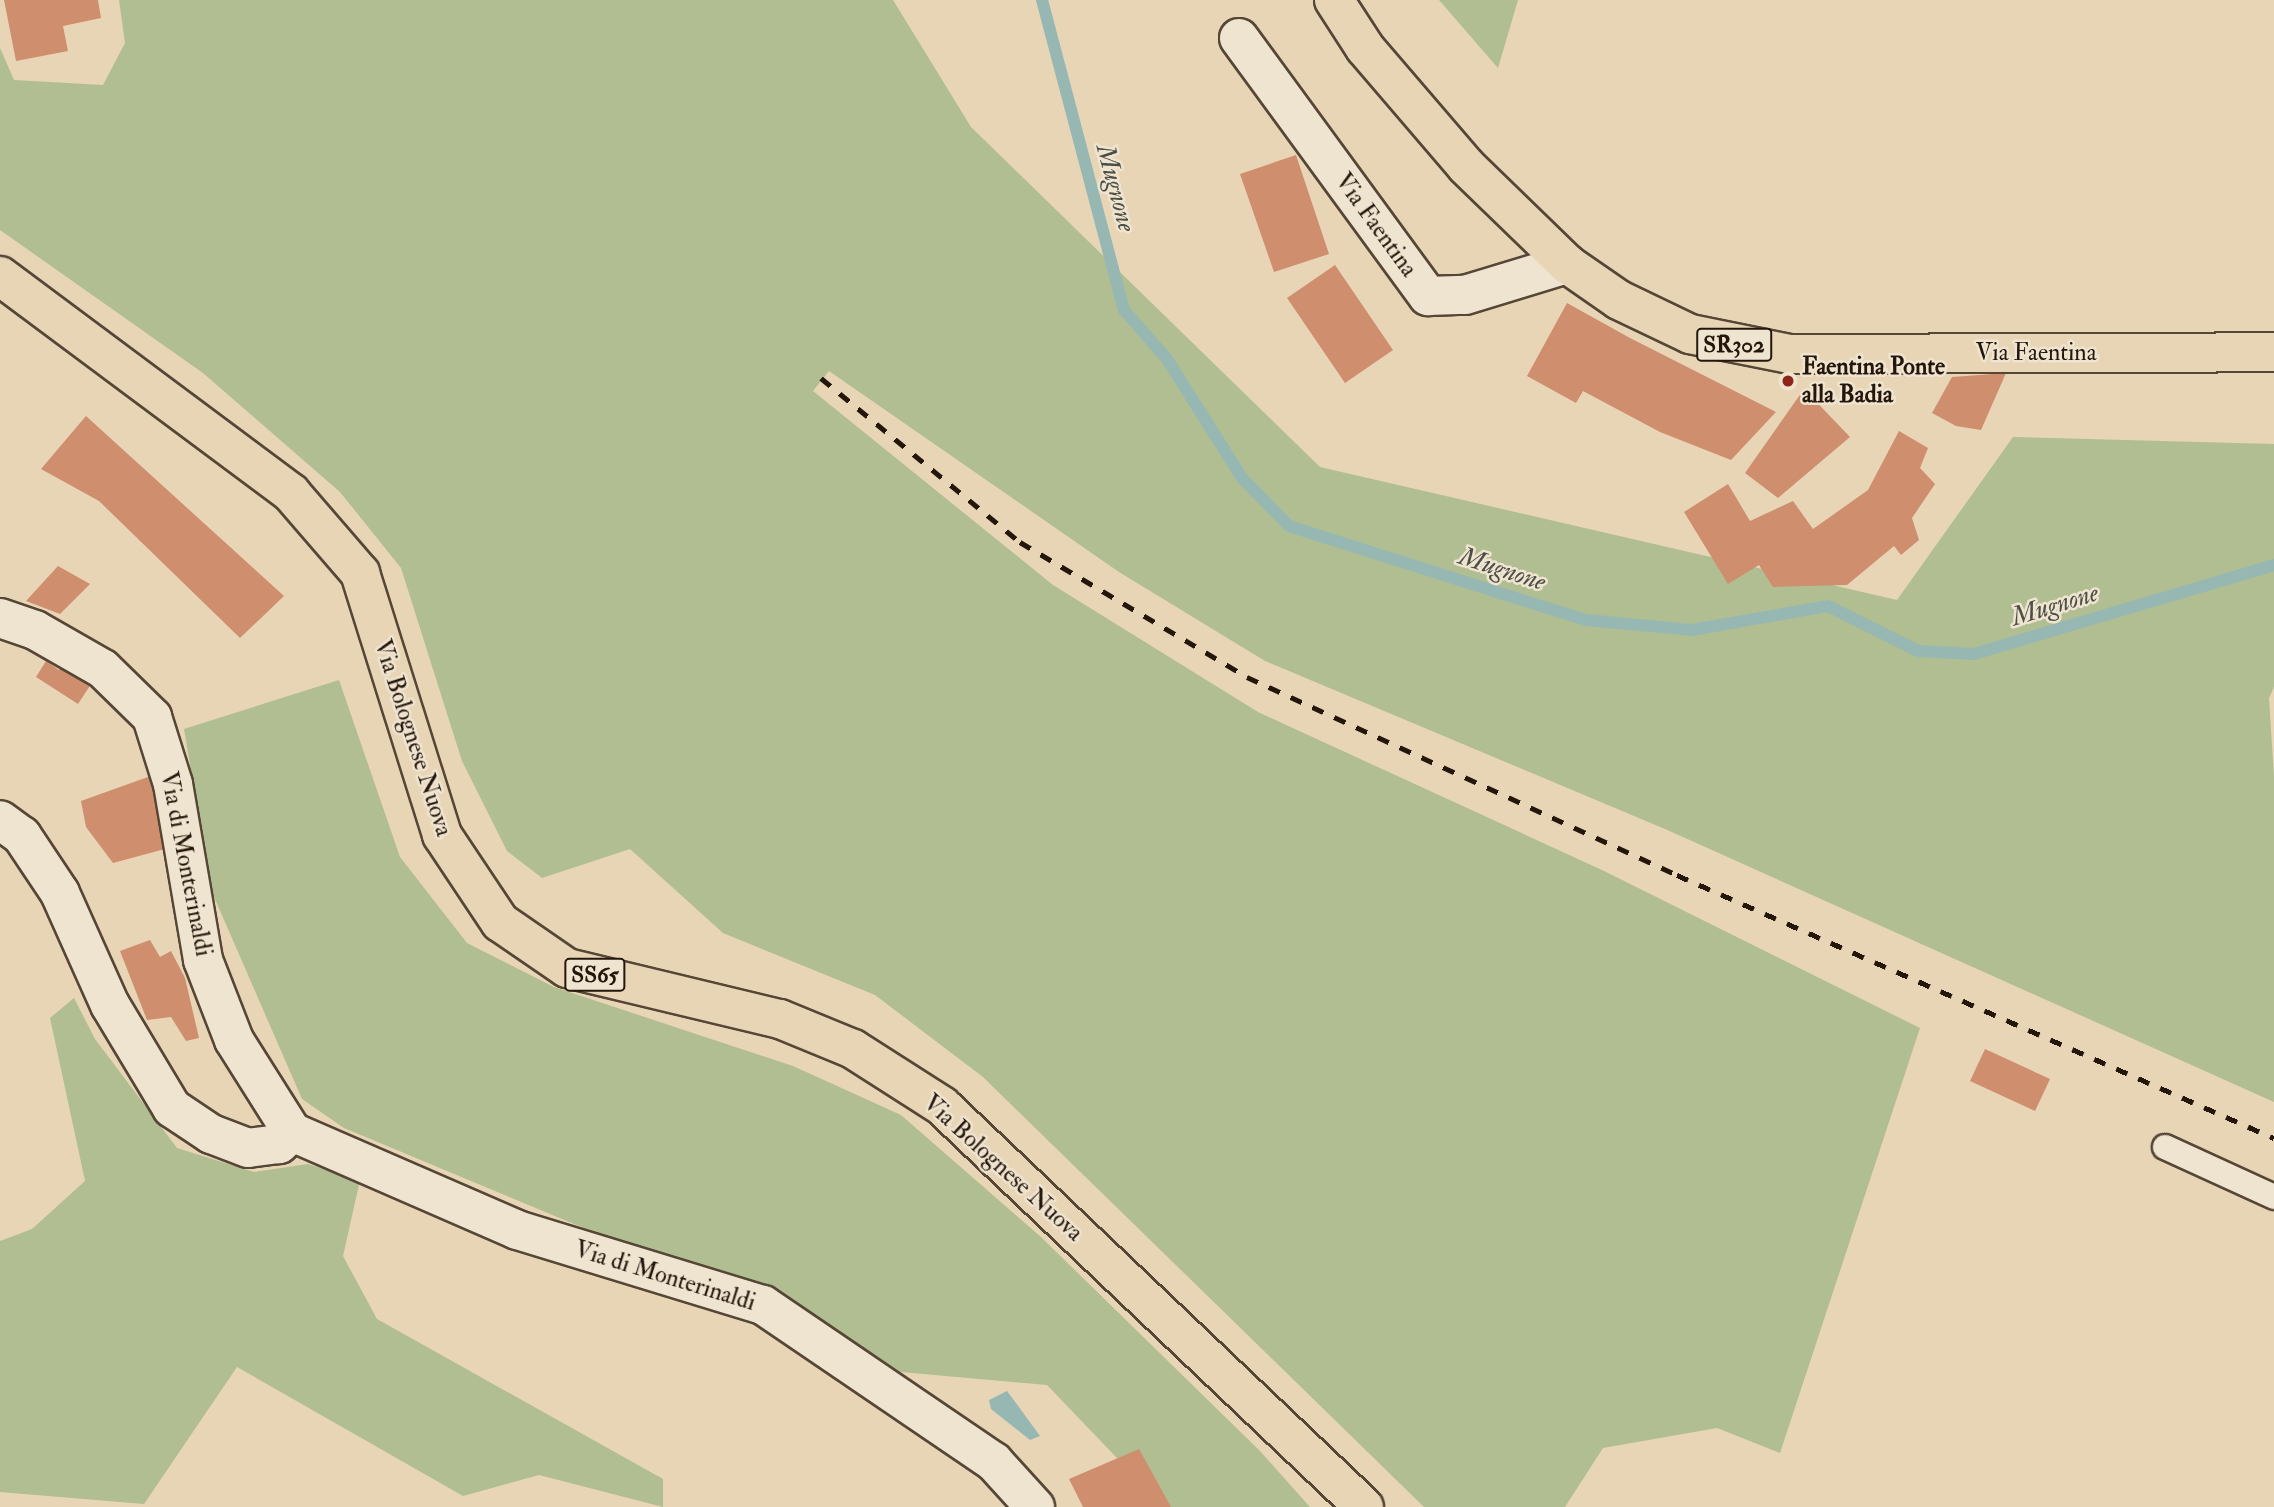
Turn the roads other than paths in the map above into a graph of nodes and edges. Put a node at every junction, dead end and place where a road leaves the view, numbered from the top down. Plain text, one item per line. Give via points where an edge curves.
1 (1334, 0) edge
2 (1239, 38) dead end
3 (1567, 264) junction
4 (0, 276) edge
5 (2274, 352) edge
6 (0, 618) edge
7 (0, 820) edge
8 (292, 1132) junction
9 (2165, 1147) dead end
10 (2274, 1198) edge
11 (1035, 1507) edge
12 (1364, 1507) edge

1 - 3 main road, Via Faentina / SR302 via 1365,48 1466,166
2 - 3 street, Via Faentina via 1428,296 1465,295
3 - 5 main road, Via Faentina / SR302 via 1619,300 1690,334 1757,351
4 - 12 main road, Via Bolognese Nuova / SS65 via 291,493 360,573 442,835 500,922 566,968 780,1019 853,1049 942,1106
6 - 8 street, Via di Monterinaldi via 35,630 103,669 152,717 173,784 202,960 234,1040
7 - 8 street via 22,836 60,893 110,1006 172,1108 211,1134 248,1148 279,1144
8 - 11 street, Via di Monterinaldi via 517,1230 762,1305 994,1462
9 - 10 lane

